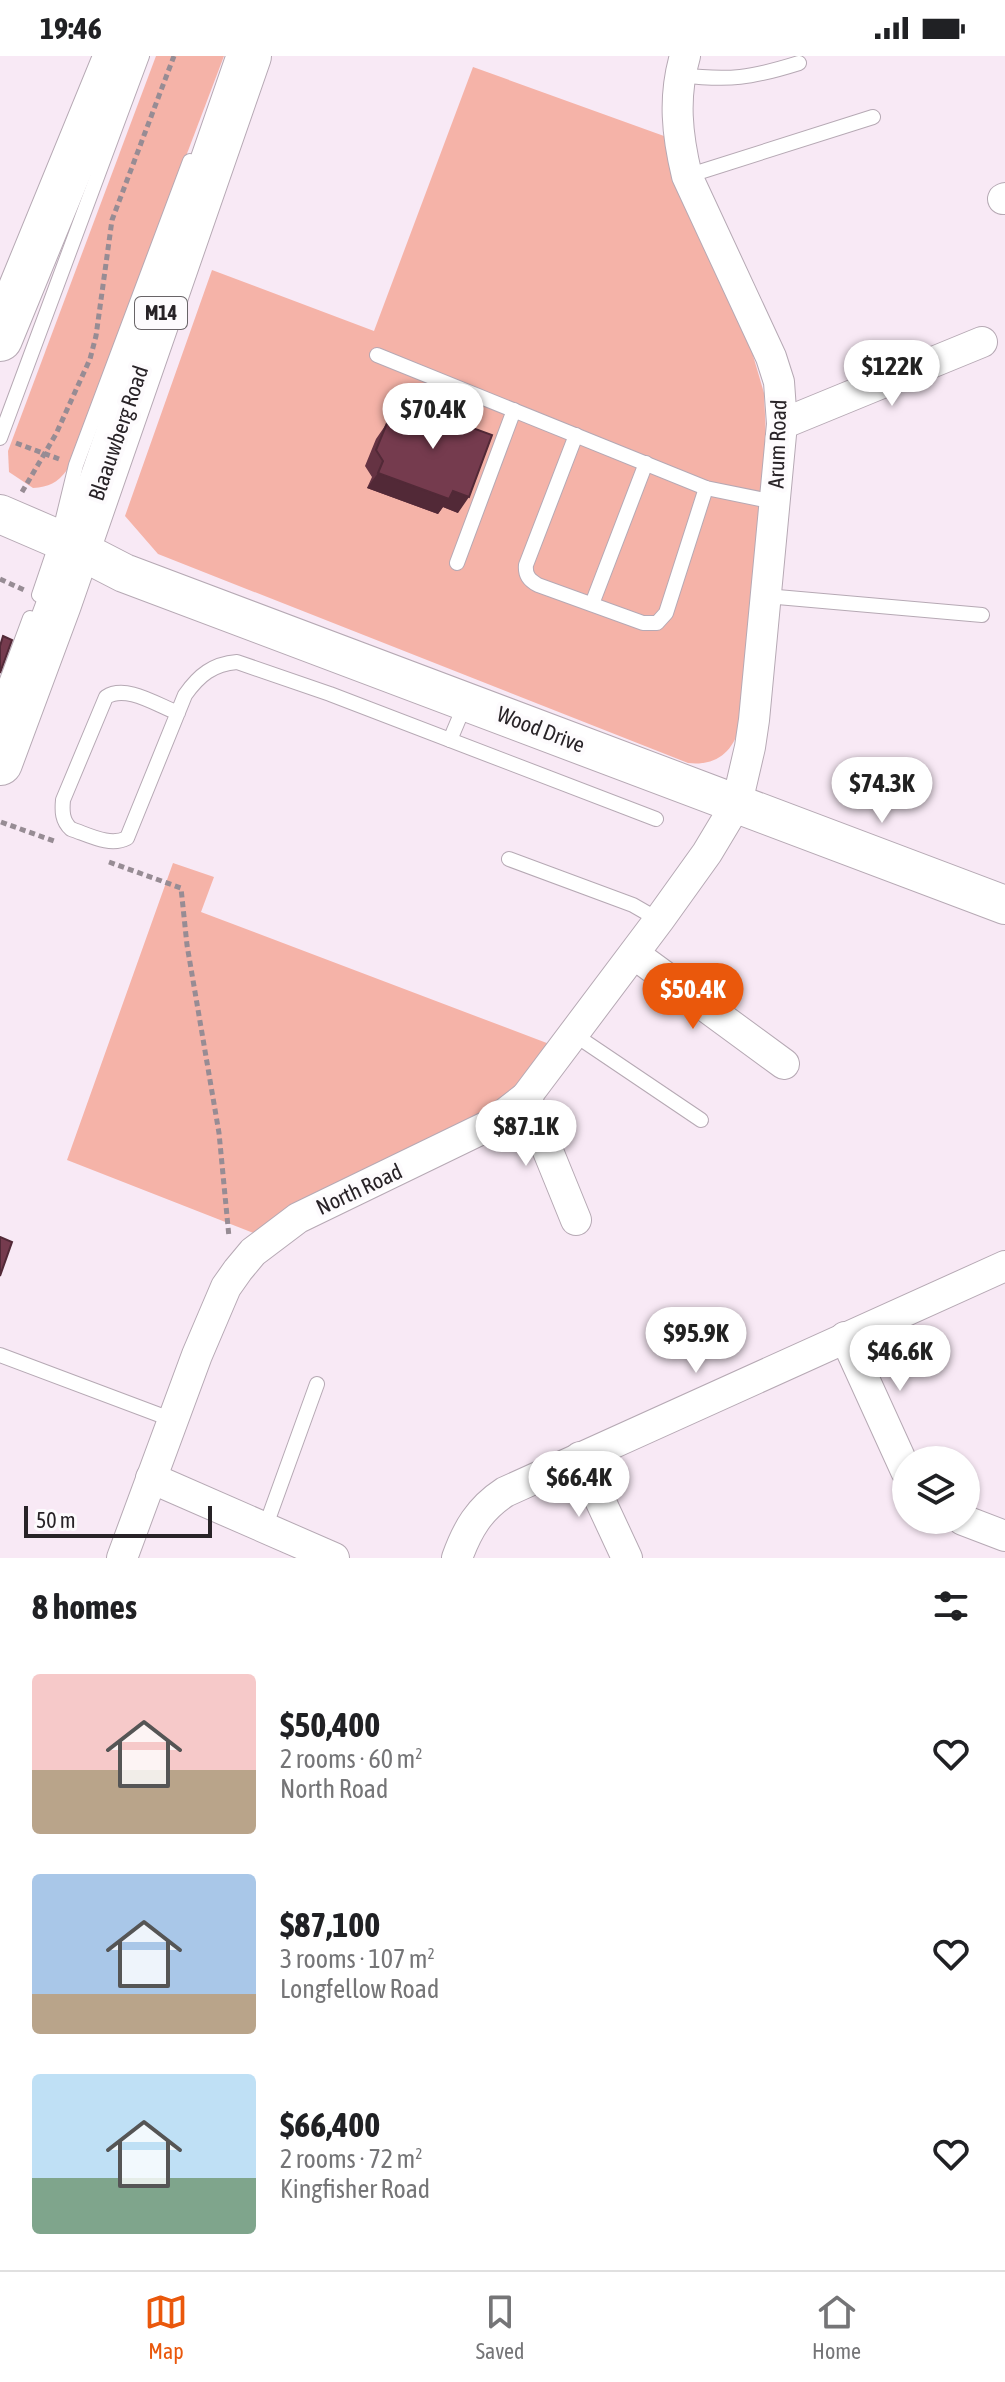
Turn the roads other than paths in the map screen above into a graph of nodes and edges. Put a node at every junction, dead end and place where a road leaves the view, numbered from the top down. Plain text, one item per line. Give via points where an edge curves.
1 (249, 56) edge
2 (119, 57) edge
3 (799, 63) dead end
4 (683, 66) edge
5 (873, 117) dead end
6 (196, 144) dead end
7 (687, 176) junction
8 (0, 339) edge
9 (982, 342) dead end
10 (377, 355) dead end
11 (514, 410) junction
12 (782, 424) junction
13 (576, 435) junction
14 (0, 437) edge
15 (646, 463) junction
16 (706, 488) junction
17 (775, 502) junction
18 (0, 514) edge
19 (68, 544) junction
20 (457, 563) dead end
21 (766, 596) junction
22 (592, 604) junction
23 (982, 615) dead end
24 (0, 699) edge
25 (466, 701) junction
26 (178, 713) junction
27 (450, 740) junction
28 (0, 763) edge
29 (737, 803) junction
30 (656, 819) dead end
31 (509, 859) dead end
32 (1005, 905) edge
33 (659, 920) junction
34 (634, 954) junction
35 (575, 1035) junction
36 (784, 1064) dead end
37 (526, 1097) junction
38 (701, 1120) dead end
39 (576, 1220) dead end
40 (1005, 1266) edge
41 (845, 1337) junction
42 (0, 1355) edge
43 (317, 1384) dead end
44 (173, 1420) junction
45 (895, 1446) edge
46 (580, 1457) junction
47 (151, 1478) junction
48 (980, 1526) edge
49 (265, 1528) junction
50 (1005, 1536) edge
51 (122, 1558) edge
52 (334, 1558) edge
53 (457, 1558) edge
54 (627, 1558) edge

1 - 19 main road, Blaauwberg Road / M14
2 - 8 main road
2 - 14 lane
3 - 4 lane via 718,79
4 - 7 street, Arum Road via 677,127
5 - 7 lane
6 - 19 lane via 76,465
7 - 12 street, Arum Road via 771,357
9 - 12 street
10 - 11 lane
11 - 13 lane
11 - 20 lane
12 - 17 street, Arum Road
13 - 15 lane
13 - 22 lane via 526,570 531,581
15 - 16 lane
15 - 22 lane
16 - 17 lane
16 - 22 lane via 662,619 643,623
17 - 21 street, Arum Road
18 - 19 street, Wood Drive
19 - 24 lane
19 - 25 street, Wood Drive via 124,573
19 - 28 main road, Blaauwberg Road / M14
21 - 23 lane
21 - 29 street, Arum Road via 750,747
25 - 27 lane
25 - 29 street, Wood Drive
26 - 26 lane via 120,692 106,697 63,800 67,826 108,841 127,838
26 - 27 lane via 204,672 237,662
27 - 30 lane
29 - 32 street, Wood Drive
29 - 33 street, North Road
31 - 33 lane via 633,905
33 - 34 street, North Road
34 - 35 street, North Road
34 - 36 street
35 - 37 street, North Road
35 - 38 lane
37 - 39 street
37 - 44 street, North Road via 490,1125 298,1218 253,1252 226,1287
40 - 41 street
41 - 45 street
41 - 46 street
42 - 44 lane
43 - 49 lane
44 - 47 street, North Road
46 - 53 street via 492,1500 472,1523
46 - 54 street
47 - 49 street
47 - 51 street, North Road
48 - 50 street
49 - 52 street

